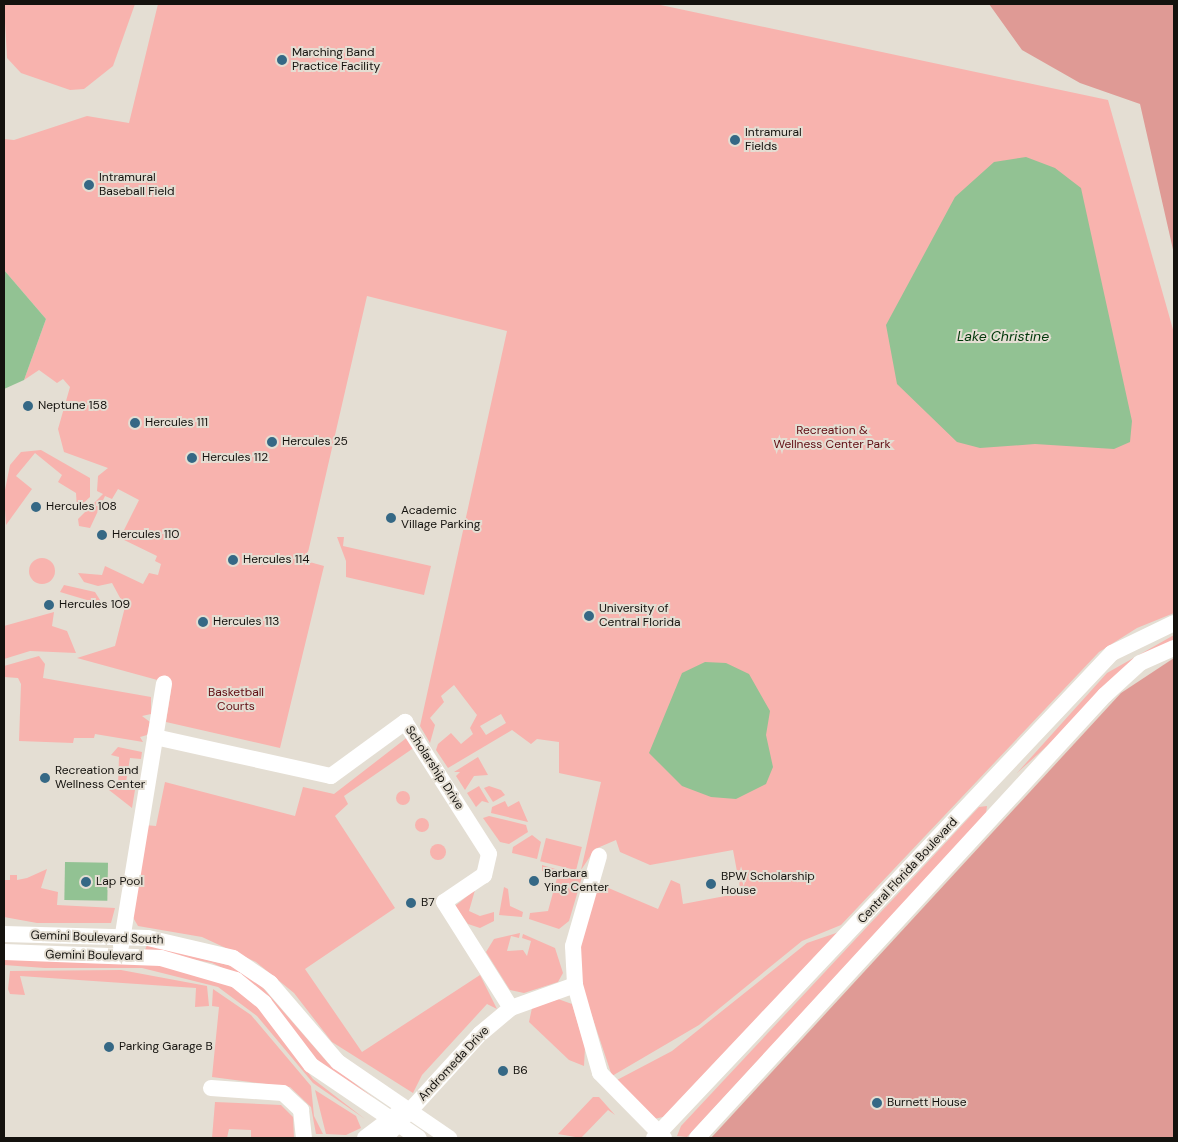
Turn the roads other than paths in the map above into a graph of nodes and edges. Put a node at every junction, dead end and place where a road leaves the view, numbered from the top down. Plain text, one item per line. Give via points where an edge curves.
1 (1174, 623) edge
2 (1174, 648) edge
3 (164, 684) dead end
4 (154, 737) junction
5 (599, 856) dead end
6 (4, 934) edge
7 (122, 936) junction
8 (4, 952) edge
9 (121, 954) junction
10 (575, 985) junction
11 (511, 1008) junction
12 (211, 1088) dead end
13 (412, 1109) junction
14 (393, 1122) junction
15 (659, 1137) edge
16 (304, 1138) edge
17 (366, 1138) edge
18 (385, 1138) edge
19 (419, 1138) edge
20 (449, 1138) edge
21 (697, 1138) edge

1 - 15 street, Central Florida Boulevard via 1119,649 1100,664
2 - 21 street, Central Florida Boulevard via 1140,663 1105,695
3 - 4 street
4 - 7 street
4 - 11 street, Scholarship Drive via 331,776 405,722 489,854 484,875 444,902
5 - 10 street via 573,946
6 - 7 street, Gemini Boulevard South
7 - 9 street
7 - 13 street, Gemini Boulevard South via 204,948 250,968 284,997 338,1062
8 - 9 street, Gemini Boulevard
9 - 14 street, Gemini Boulevard via 187,963 236,980 264,1002 298,1050 331,1082
10 - 11 street, Andromeda Drive
10 - 15 street via 600,1073
11 - 13 street, Andromeda Drive via 480,1034
12 - 16 street via 283,1093 301,1110
13 - 14 street
13 - 20 street, Gemini Boulevard South
14 - 17 street
14 - 18 street
14 - 19 street

